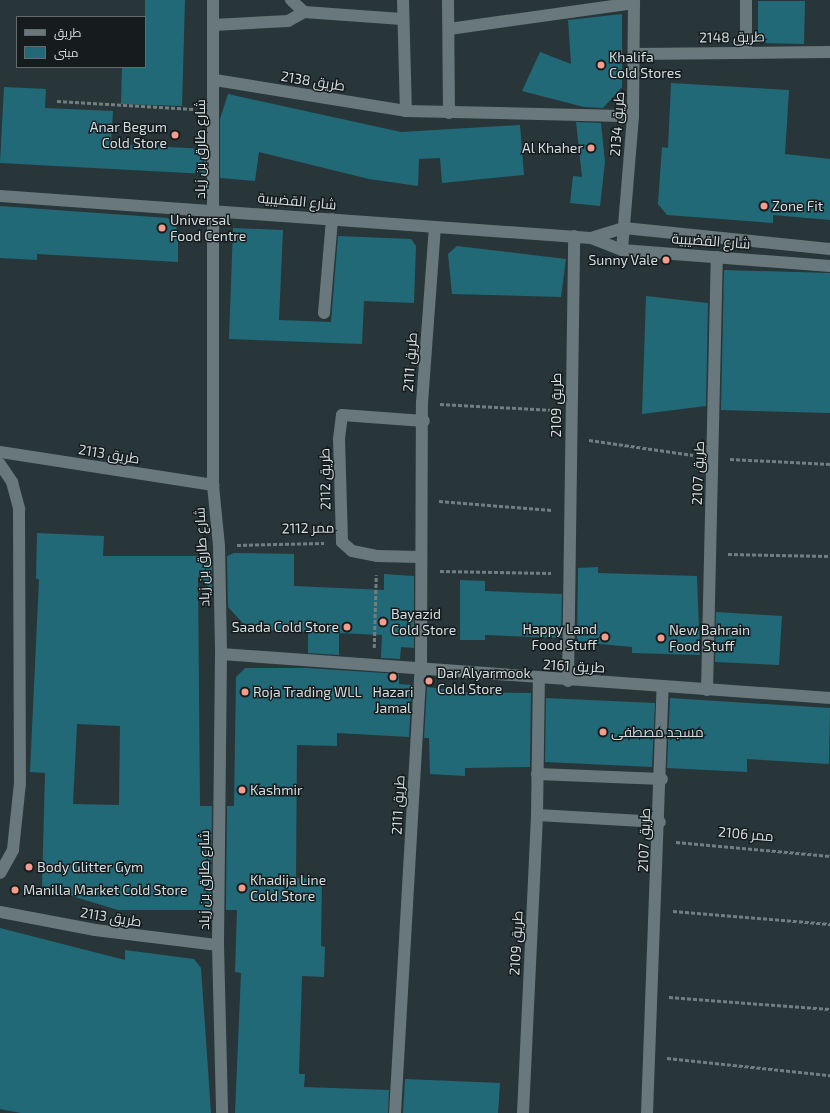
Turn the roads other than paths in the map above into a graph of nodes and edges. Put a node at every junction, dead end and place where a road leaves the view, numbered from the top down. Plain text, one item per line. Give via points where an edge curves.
1 (213, 0) edge
2 (291, 0) edge
3 (403, 0) edge
4 (448, 0) edge
5 (746, 0) edge
6 (634, 2) edge
7 (304, 12) junction
8 (402, 19) junction
9 (213, 25) junction
10 (449, 29) junction
11 (746, 51) junction
12 (830, 52) edge
13 (635, 54) junction
14 (215, 80) junction
15 (406, 111) junction
16 (449, 113) junction
17 (633, 116) junction
18 (0, 196) edge
19 (214, 209) junction
20 (332, 219) junction
21 (435, 227) junction
22 (624, 228) junction
23 (574, 236) junction
24 (592, 238) junction
25 (830, 249) edge
26 (622, 250) junction
27 (717, 257) junction
28 (830, 266) edge
29 (324, 313) dead end
30 (424, 420) junction
31 (0, 452) edge
32 (0, 464) edge
33 (213, 485) junction
34 (342, 542) joint
35 (419, 557) junction
36 (221, 654) junction
37 (421, 668) junction
38 (539, 679) junction
39 (568, 682) junction
40 (663, 686) junction
41 (707, 690) junction
42 (830, 698) edge
43 (537, 774) junction
44 (662, 779) junction
45 (537, 815) junction
46 (660, 822) junction
47 (0, 873) edge
48 (0, 912) edge
49 (218, 945) junction
50 (222, 1113) edge
51 (395, 1113) edge
52 (523, 1113) edge
53 (647, 1113) edge

1 - 9 street, شارع طارق بن زياد
2 - 7 street
3 - 8 street
4 - 10 street
5 - 11 street
6 - 10 street
6 - 13 street, طريق 2134
7 - 8 street
7 - 9 street via 288,21
8 - 15 street
9 - 14 street, شارع طارق بن زياد
10 - 16 street
11 - 12 street, طريق 2148
11 - 13 street, طريق 2148
13 - 17 street, طريق 2134
14 - 15 street, طريق 2138
14 - 19 street, شارع طارق بن زياد
15 - 16 street, طريق 2138
16 - 17 street, طريق 2138
17 - 22 street, طريق 2134
18 - 19 street, شارع القضيبية
19 - 20 street, شارع القضيبية
19 - 33 street, شارع طارق بن زياد
20 - 21 street, شارع القضيبية
20 - 29 street
21 - 23 street, شارع القضيبية
21 - 30 street, طريق 2111 via 422,403
22 - 24 street, شارع القضيبية
22 - 25 street, شارع القضيبية
22 - 26 street, طريق 2134
23 - 24 street, شارع القضيبية
23 - 39 street, طريق 2109 via 569,411
24 - 26 street, شارع القضيبية
26 - 27 street, شارع القضيبية
27 - 28 street, شارع القضيبية
27 - 41 street, طريق 2107
30 - 34 street, طريق 2112 via 342,415 339,439
30 - 35 street, طريق 2111
31 - 33 street, طريق 2113
32 - 47 street via 12,482 19,509 20,783 13,850
33 - 36 street, شارع طارق بن زياد via 219,546
34 - 35 street, ممر 2112 via 352,551 377,556
35 - 37 street, طريق 2111
36 - 37 street, طريق 2161
36 - 49 street, شارع طارق بن زياد
37 - 38 street, طريق 2161
37 - 51 street, طريق 2111
38 - 39 street, طريق 2161
38 - 43 street, طريق 2109
39 - 40 street, طريق 2161
40 - 41 street, طريق 2161
40 - 44 street, طريق 2107
41 - 42 street, طريق 2161
43 - 44 street
43 - 45 street, طريق 2109
44 - 46 street, طريق 2107
45 - 46 street
45 - 52 street, طريق 2109
46 - 53 street, طريق 2107
48 - 49 street, طريق 2113 via 95,930
49 - 50 street, شارع طارق بن زياد

